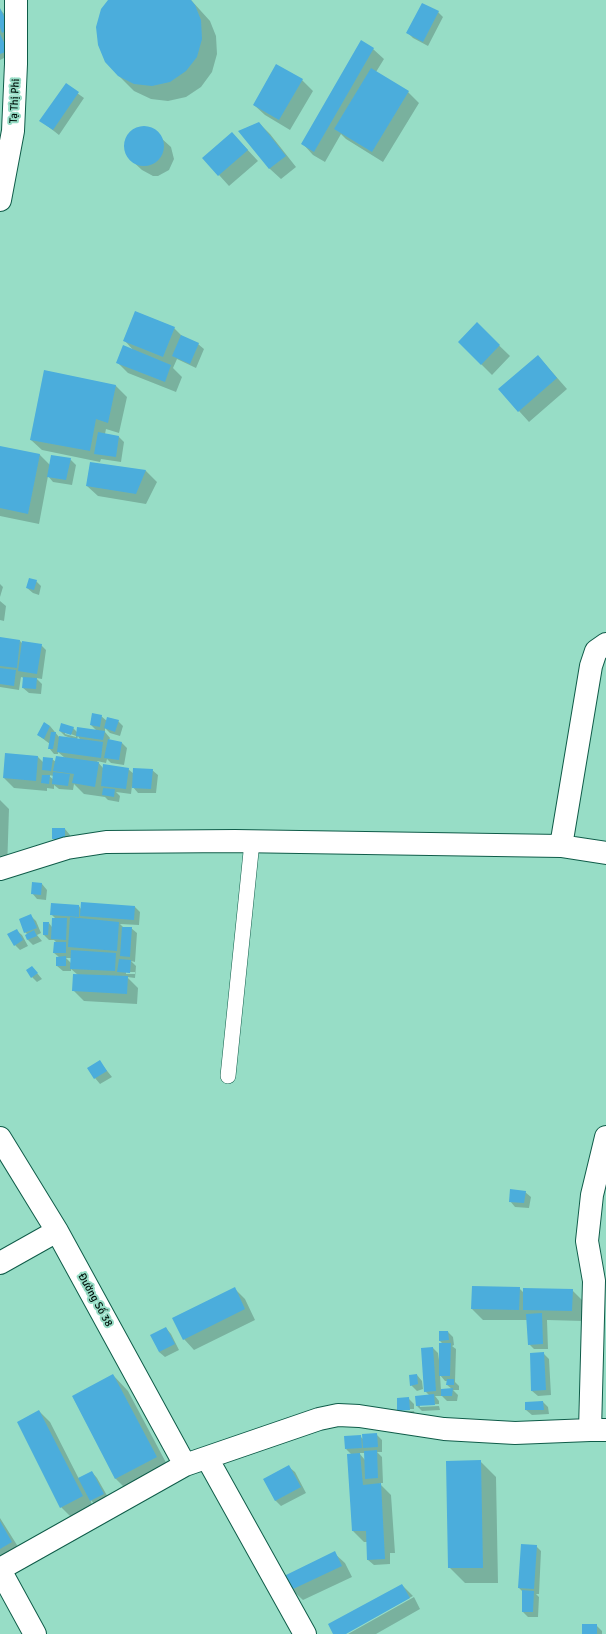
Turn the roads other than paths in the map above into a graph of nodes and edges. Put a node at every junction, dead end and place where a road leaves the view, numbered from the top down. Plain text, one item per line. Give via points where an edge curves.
1 (16, 0) edge
2 (0, 200) edge
3 (606, 644) edge
4 (252, 842) junction
5 (561, 846) junction
6 (606, 852) edge
7 (0, 869) edge
8 (228, 1076) dead end
9 (0, 1138) edge
10 (606, 1141) edge
11 (57, 1231) junction
12 (0, 1263) edge
13 (600, 1281) edge
14 (598, 1430) edge
15 (207, 1458) junction
16 (185, 1465) junction
17 (0, 1570) edge
18 (35, 1634) edge
19 (305, 1634) edge

1 - 2 street, Tạ Thị Phi via 13,130
3 - 5 street via 596,651 591,666
4 - 5 street
4 - 7 street via 106,842 68,848
4 - 8 lane
5 - 6 street
9 - 11 street, Đường Số 38
10 - 13 street via 592,1195 587,1240
11 - 12 street
11 - 16 street, Đường Số 38
13 - 14 street
14 - 15 street via 494,1432 444,1429 338,1415 319,1418
15 - 16 street
15 - 19 street
16 - 17 street
17 - 18 street

